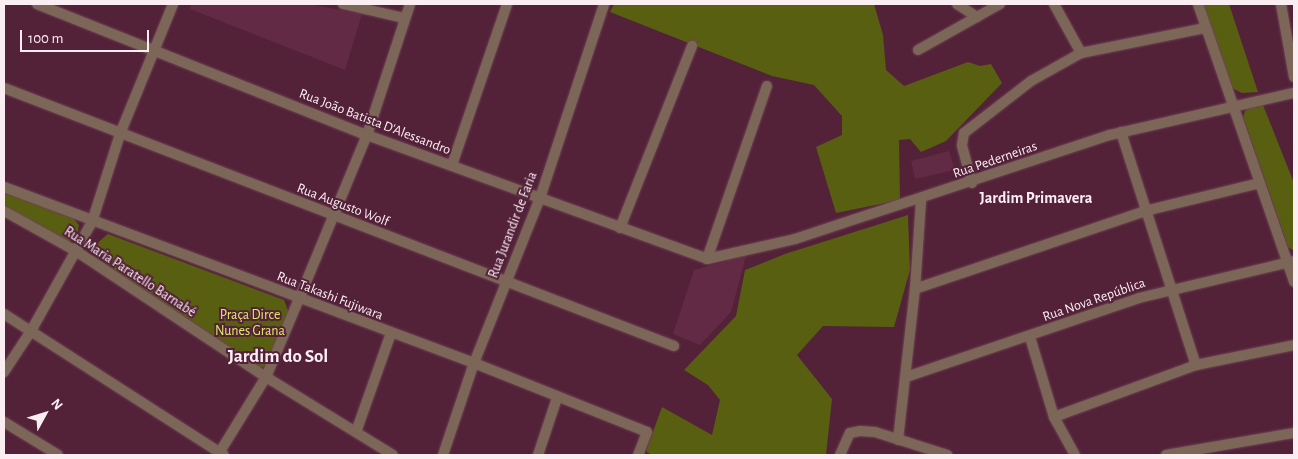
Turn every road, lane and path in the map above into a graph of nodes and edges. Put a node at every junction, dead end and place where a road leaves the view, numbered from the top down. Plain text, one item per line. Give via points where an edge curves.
1 (37, 4) edge
2 (173, 4) edge
3 (343, 4) edge
4 (410, 4) edge
5 (507, 4) edge
6 (604, 4) edge
7 (957, 4) edge
8 (1000, 4) edge
9 (1054, 4) edge
10 (1198, 4) edge
11 (1281, 4) edge
12 (976, 17) junction
13 (404, 18) junction
14 (1205, 28) junction
15 (692, 46) dead end
16 (153, 50) junction
17 (918, 50) dead end
18 (1081, 53) junction
19 (1294, 77) edge
20 (768, 86) dead end
21 (4, 88) edge
22 (1294, 93) edge
23 (1234, 108) junction
24 (1121, 132) junction
25 (120, 134) junction
26 (367, 135) junction
27 (452, 166) junction
28 (972, 182) junction
29 (1260, 183) junction
30 (4, 188) edge
31 (540, 198) junction
32 (921, 200) junction
33 (4, 211) edge
34 (1145, 211) junction
35 (333, 216) junction
36 (92, 222) junction
37 (620, 228) junction
38 (76, 252) junction
39 (706, 259) junction
40 (1291, 262) edge
41 (506, 282) junction
42 (1294, 282) edge
43 (915, 289) junction
44 (1171, 290) junction
45 (300, 299) junction
46 (4, 314) edge
47 (31, 331) junction
48 (392, 334) junction
49 (1030, 337) junction
50 (1294, 344) edge
51 (674, 346) dead end
52 (474, 363) junction
53 (1196, 365) junction
54 (4, 372) edge
55 (266, 377) junction
56 (906, 377) junction
57 (557, 398) junction
58 (1054, 416) junction
59 (4, 422) edge
60 (356, 432) junction
61 (1294, 433) edge
62 (898, 440) junction
63 (1199, 452) edge
64 (221, 454) edge
65 (58, 455) edge
66 (393, 455) edge
67 (443, 455) edge
68 (538, 455) edge
69 (638, 455) edge
70 (840, 455) edge
71 (947, 455) edge
72 (1075, 455) edge
73 (1166, 455) edge

1 - 16 street, Rua João Batista D'Alessandro
2 - 16 street
3 - 13 street
4 - 13 street
5 - 27 street
6 - 31 street, Rua Jurandir de Faria
7 - 12 street
8 - 12 street
9 - 18 street
10 - 14 street
11 - 19 street
12 - 17 street
13 - 26 street
14 - 18 street
14 - 23 street
15 - 37 street
16 - 25 street
16 - 26 street, Rua João Batista D'Alessandro
18 - 28 street via 1031,81 964,133 962,145
20 - 39 street
21 - 25 street, Rua Augusto Wolf
22 - 23 street, Rua Pederneiras
23 - 24 street, Rua Pederneiras
23 - 29 street
24 - 28 street, Rua Pederneiras
24 - 34 street
25 - 35 street, Rua Augusto Wolf
25 - 36 street
26 - 27 street, Rua João Batista D'Alessandro
26 - 35 street
27 - 31 street, Rua João Batista D'Alessandro
28 - 32 street, Rua Pederneiras
29 - 34 street
29 - 40 street
30 - 36 street, Rua Takashi Fujiwara
31 - 37 street, Rua João Batista D'Alessandro
31 - 41 street, Rua Jurandir de Faria
32 - 39 street, Rua Pederneiras via 795,239
32 - 43 street
33 - 38 street, Rua Maria Paratello Barnabé
34 - 43 street
34 - 44 street
35 - 41 street, Rua Augusto Wolf
35 - 45 street
36 - 38 street
36 - 45 street, Rua Takashi Fujiwara
37 - 39 street, Rua João Batista D'Alessandro
38 - 47 street
38 - 55 street, Rua Maria Paratello Barnabé
40 - 42 street
40 - 44 street, Rua Nova República
41 - 51 street, Rua Augusto Wolf
41 - 52 street, Rua Jurandir de Faria
43 - 56 street
44 - 49 street, Rua Nova República via 1139,298
44 - 53 street
45 - 48 street, Rua Takashi Fujiwara
45 - 55 street
46 - 47 street
47 - 54 street
47 - 64 street
48 - 52 street, Rua Takashi Fujiwara
48 - 60 street
49 - 56 street, Rua Nova República
49 - 58 street
50 - 53 street
52 - 57 street, Rua Takashi Fujiwara
52 - 67 street, Rua Jurandir de Faria
53 - 58 street
55 - 60 street, Rua Maria Paratello Barnabé
55 - 64 street
56 - 62 street
57 - 68 street
57 - 69 street, Rua Takashi Fujiwara via 646,432
58 - 72 street
59 - 65 street
60 - 66 street, Rua Maria Paratello Barnabé
61 - 63 street
62 - 70 street via 875,432 850,433
62 - 71 street
63 - 73 street

